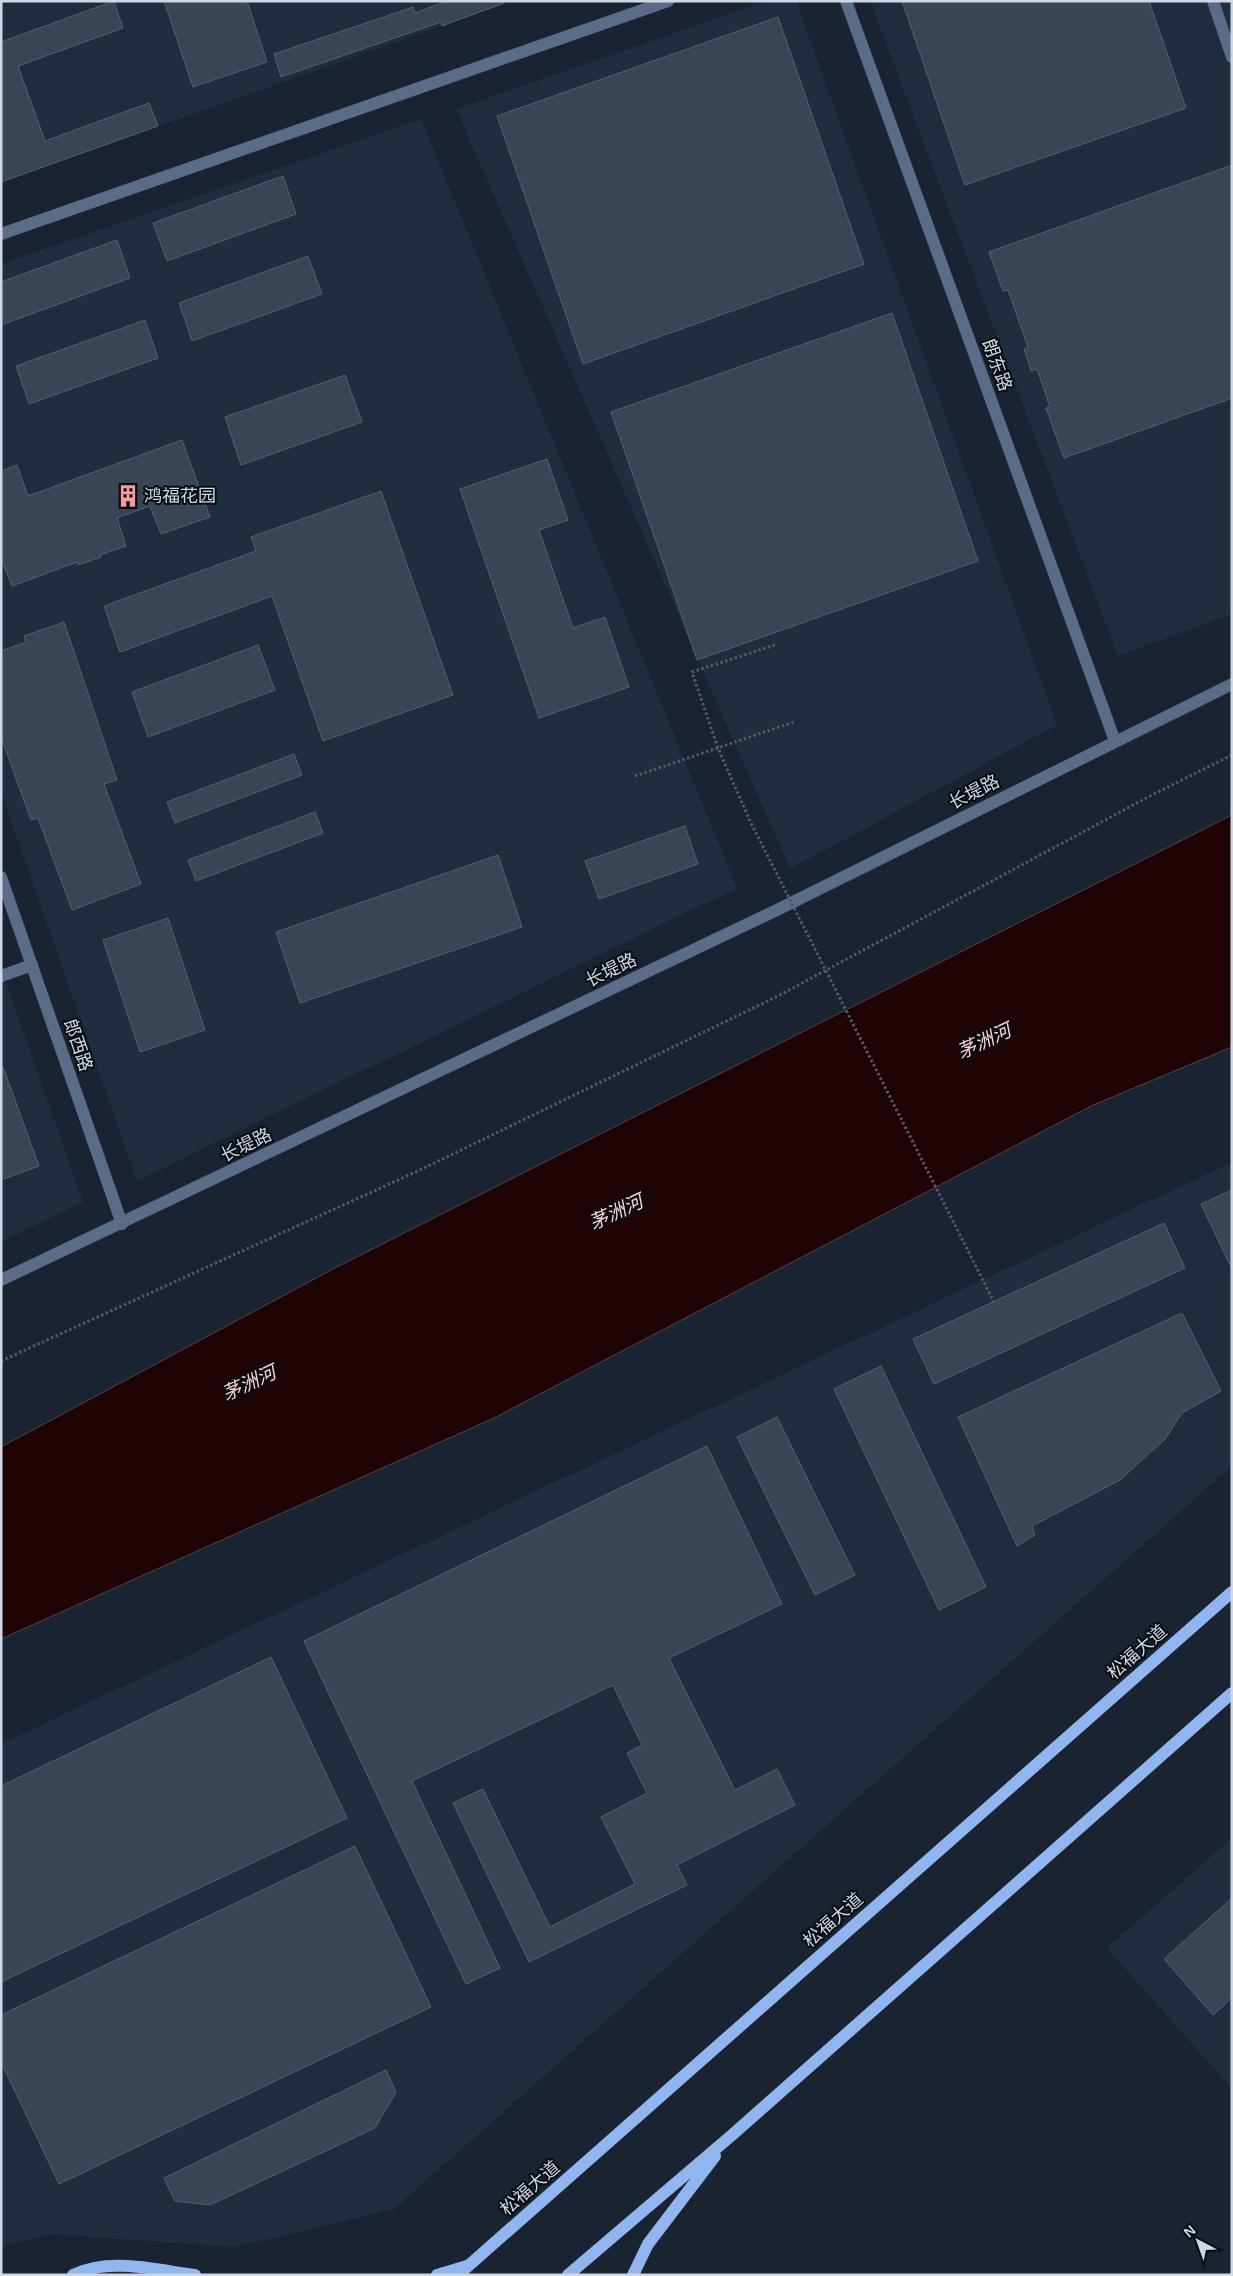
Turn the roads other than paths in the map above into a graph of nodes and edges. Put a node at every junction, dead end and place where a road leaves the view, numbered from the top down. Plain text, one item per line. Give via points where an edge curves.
1 (668, 1) edge
2 (846, 1) edge
3 (1213, 1) edge
4 (1232, 57) edge
5 (1, 234) edge
6 (1232, 684) edge
7 (1115, 741) junction
8 (1, 877) edge
9 (32, 966) junction
10 (1, 976) edge
11 (122, 1224) junction
12 (1, 1280) edge
13 (1232, 1592) edge
14 (1232, 1693) edge
15 (732, 2135) junction
16 (469, 2265) junction
17 (77, 2273) edge
18 (65, 2275) edge
19 (195, 2275) edge
20 (437, 2275) edge
21 (458, 2275) edge
22 (568, 2275) edge
23 (633, 2275) edge

1 - 5 street
2 - 7 street, 朗东路
3 - 4 street
6 - 7 street, 长堤路
7 - 11 street, 长堤路 via 781,908
8 - 9 street, 郎西路
9 - 10 street
9 - 11 street, 郎西路
11 - 12 street, 长堤路
13 - 16 main road, 松福大道
14 - 15 main road
15 - 22 main road
15 - 23 main road via 648,2244
16 - 20 main road
16 - 21 main road, 松福大道
17 - 18 main road
17 - 19 main road via 114,2265

